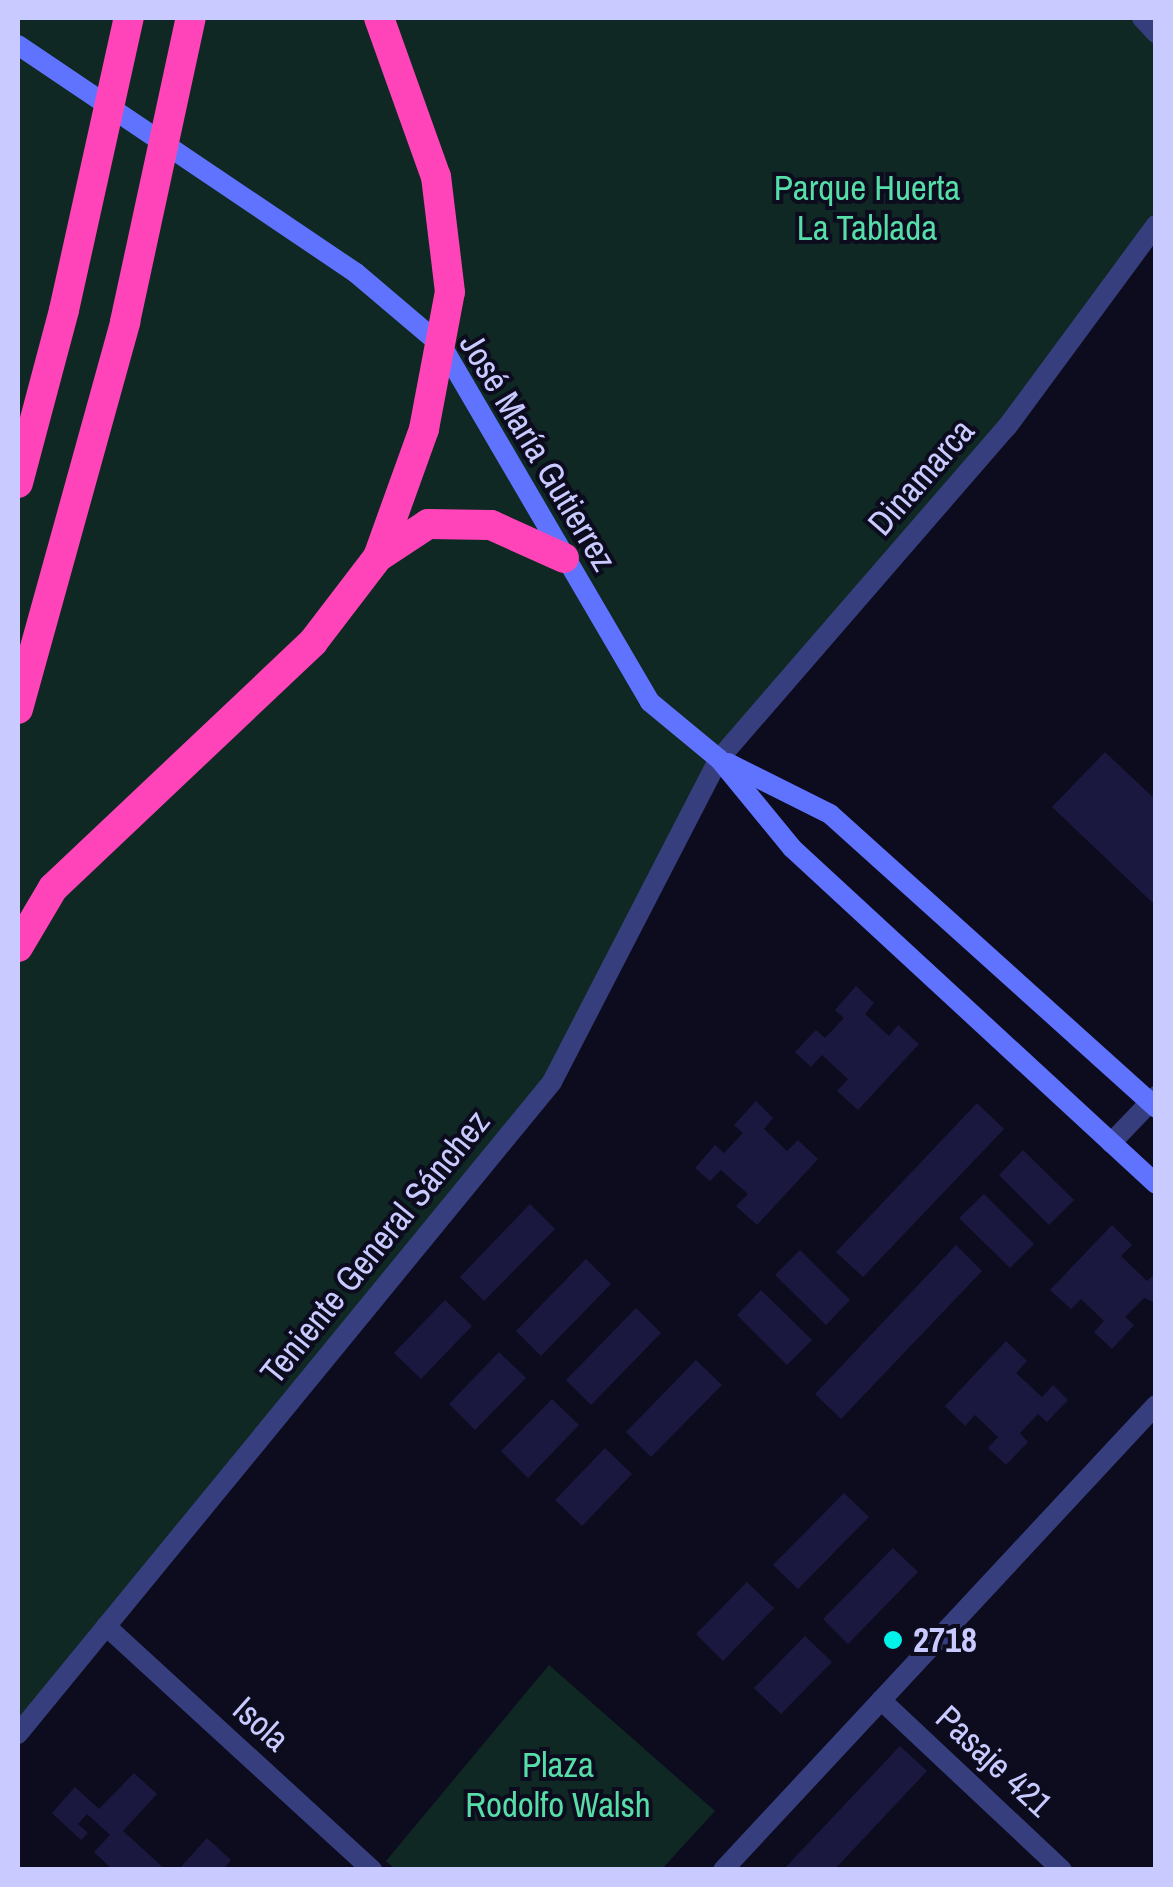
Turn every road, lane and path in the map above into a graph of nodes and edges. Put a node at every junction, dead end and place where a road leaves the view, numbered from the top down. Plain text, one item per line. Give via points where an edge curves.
1 (129, 18) edge
2 (191, 18) edge
3 (380, 18) edge
4 (1142, 18) edge
5 (1156, 32) edge
6 (18, 45) edge
7 (1156, 224) edge
8 (442, 346) junction
9 (18, 482) edge
10 (378, 557) junction
11 (564, 558) junction
12 (18, 709) edge
13 (719, 759) junction
14 (18, 947) edge
15 (1154, 1102) edge
16 (1111, 1143) junction
17 (1156, 1184) edge
18 (1156, 1405) edge
19 (106, 1626) junction
20 (881, 1700) junction
21 (18, 1734) edge
22 (372, 1870) edge
23 (724, 1870) edge
24 (1062, 1870) edge

1 - 9 highway, bridge
2 - 12 highway, bridge via 125,322
3 - 8 highway via 436,177 450,292
4 - 5 street
6 - 8 street, José María Gutierrez via 356,273
7 - 13 street, Dinamarca via 1007,427
8 - 10 highway via 424,429
8 - 11 street, José María Gutierrez
10 - 11 highway via 428,524 491,525
10 - 14 highway via 313,642 53,888
11 - 13 street, José María Gutierrez via 650,702
13 - 15 street, José María Gutierrez via 830,814
13 - 16 street, José María Gutierrez via 792,848
13 - 19 street, Teniente General Sánchez via 552,1082
15 - 16 street
16 - 17 street, José María Gutierrez
18 - 20 street
19 - 21 street, Teniente General Sánchez
19 - 22 street, Isola
20 - 23 street
20 - 24 street, Pasaje 421

